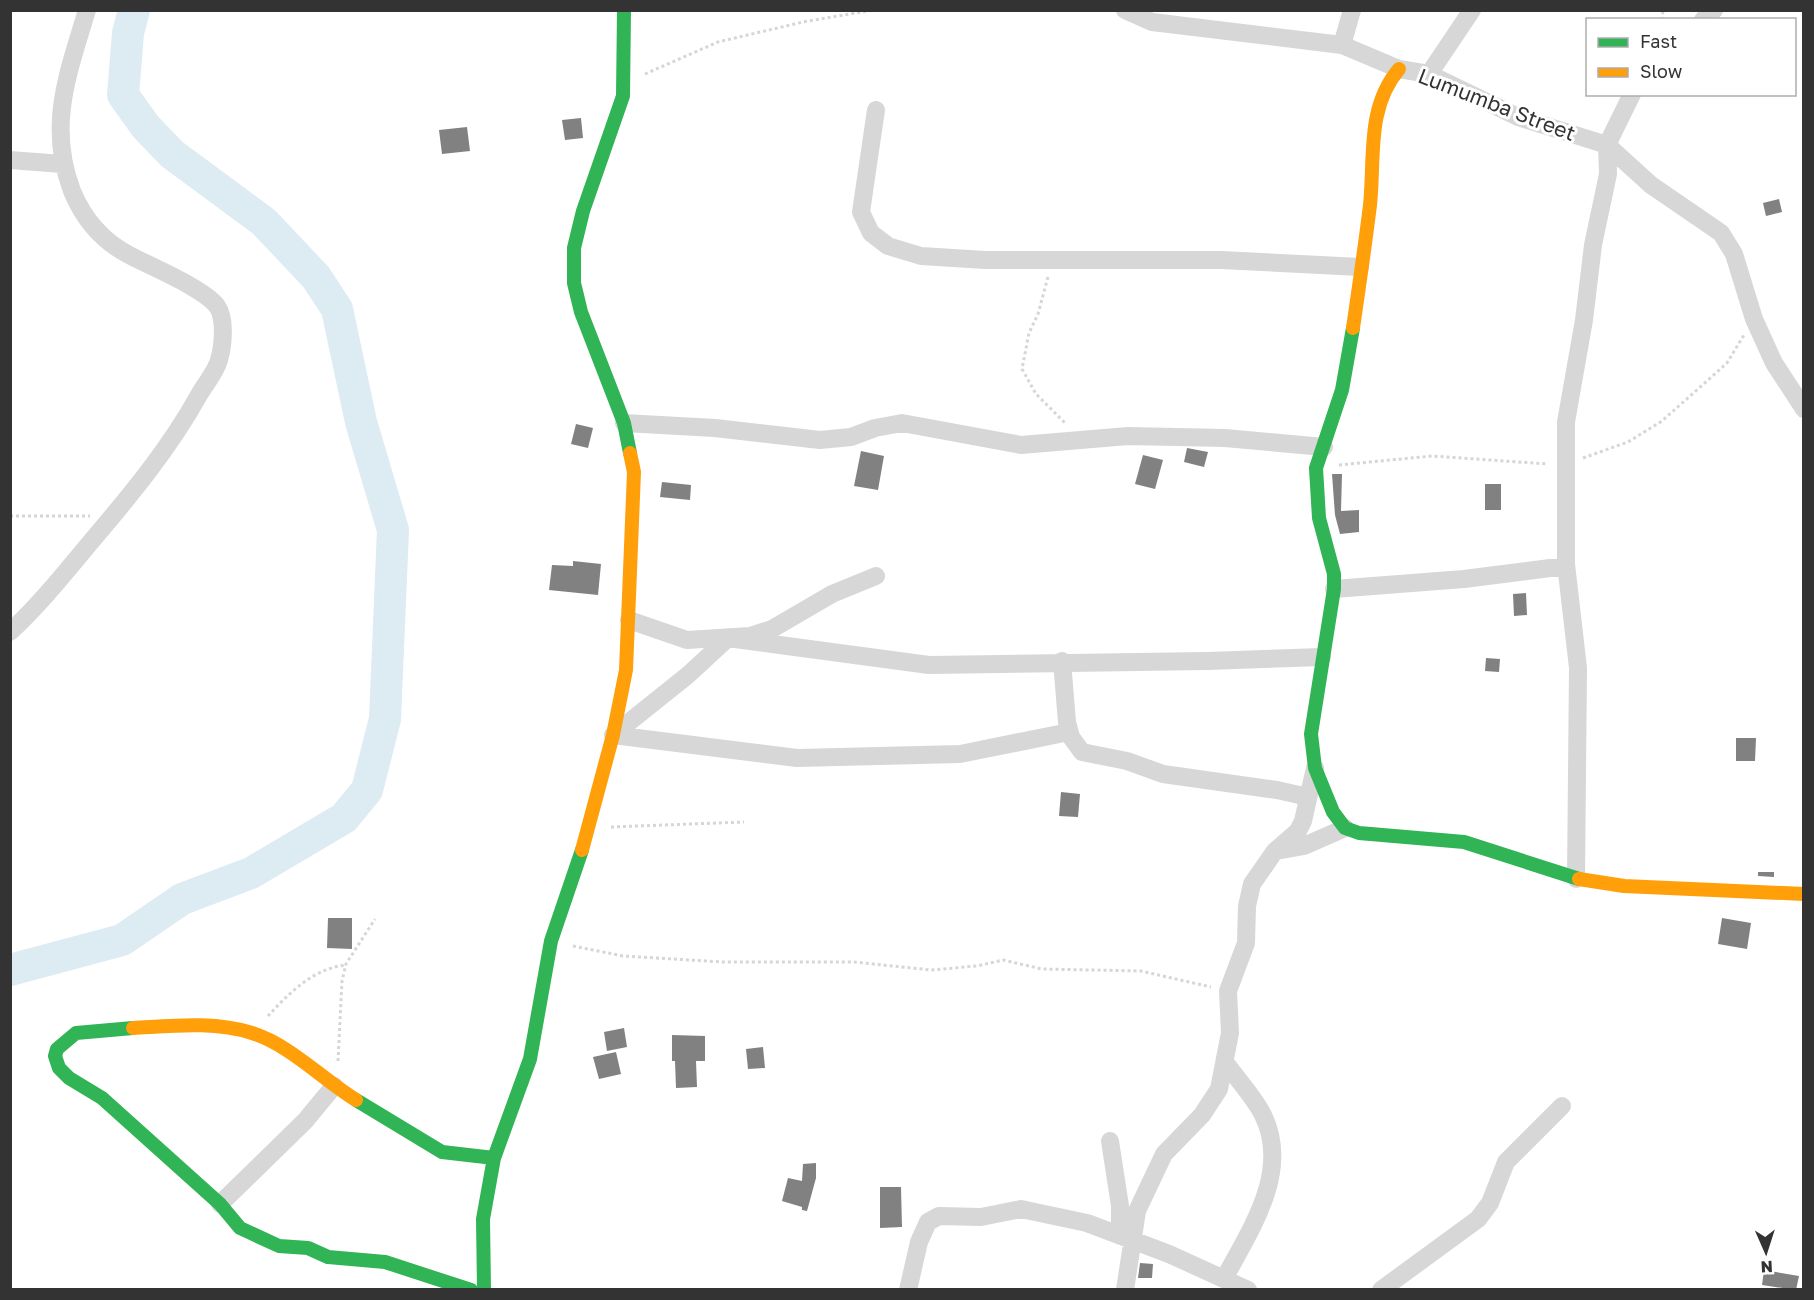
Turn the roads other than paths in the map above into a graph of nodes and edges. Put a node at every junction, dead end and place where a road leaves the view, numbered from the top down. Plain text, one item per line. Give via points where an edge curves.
1 (87, 10) edge
2 (624, 10) edge
3 (1125, 10) edge
4 (1352, 10) edge
5 (1472, 10) edge
6 (1342, 45) junction
7 (1399, 69) junction
8 (1429, 74) junction
9 (1631, 96) edge
10 (876, 110) dead end
11 (1607, 145) junction
12 (10, 160) edge
13 (62, 164) junction
14 (1360, 267) junction
15 (1803, 409) edge
16 (624, 423) junction
17 (1324, 447) junction
18 (1566, 566) junction
19 (876, 576) dead end
20 (1334, 590) junction
21 (629, 620) junction
22 (10, 632) edge
23 (728, 638) junction
24 (1322, 657) junction
25 (1062, 661) junction
26 (1069, 732) junction
27 (613, 735) junction
28 (1315, 768) junction
29 (1308, 798) junction
30 (1345, 828) junction
31 (1275, 851) junction
32 (1575, 879) junction
33 (1803, 894) edge
34 (1225, 1062) junction
35 (334, 1086) junction
36 (1562, 1106) dead end
37 (1110, 1141) dead end
38 (494, 1158) junction
39 (220, 1204) junction
40 (1127, 1239) junction
41 (1224, 1279) junction
42 (471, 1290) edge
43 (484, 1290) edge
44 (909, 1290) edge
45 (1125, 1290) edge
46 (1248, 1290) edge
47 (1381, 1290) edge

1 - 13 street via 65,84 60,121
2 - 16 street via 623,96 574,248 574,283 581,312
3 - 6 street, Lumumba Street via 1152,22
4 - 6 street
5 - 8 street
6 - 7 street, Lumumba Street
7 - 8 street, Lumumba Street
7 - 14 street via 1386,84 1378,109
8 - 11 street, Lumumba Street via 1518,117
9 - 11 street
10 - 14 street via 861,212 872,233 888,246 921,256 1057,261 1221,260
11 - 15 street, Lumumba Street via 1651,185 1721,233 1734,254 1754,319 1774,363
11 - 18 street via 1608,174 1566,422
12 - 13 street
13 - 22 street via 80,212 101,236 128,255 190,286 217,306 222,324 219,360 179,432 113,516
14 - 17 street via 1344,380
16 - 17 street via 820,440 850,437 902,423 1021,446 1084,438 1225,438
16 - 21 street via 634,472
17 - 20 street via 1316,468 1319,518 1334,574
18 - 20 street
18 - 32 street via 1578,668
19 - 23 street via 832,594 772,629
20 - 24 street
21 - 23 street via 687,640
21 - 27 street via 626,670
23 - 25 street via 929,665
23 - 27 street
24 - 25 street
24 - 28 street via 1311,734
25 - 26 street
26 - 27 street via 960,754 797,758
26 - 29 street via 1082,752 1127,761 1163,774 1277,789
27 - 38 street via 589,828 551,941 530,1059
28 - 29 street
28 - 30 street via 1333,812
29 - 31 street via 1298,831
30 - 31 street via 1304,846
30 - 32 street via 1359,833 1464,842
31 - 34 street via 1252,884 1245,943 1227,991 1230,1034
32 - 33 street via 1624,886
34 - 40 street via 1219,1089 1202,1115 1164,1154
34 - 41 street via 1262,1114 1271,1148 1266,1198
35 - 38 street via 442,1152
35 - 39 street via 305,1121
35 - 39 street via 281,1047 252,1033 195,1025 89,1031 76,1033 61,1045 55,1060 63,1073 102,1098
36 - 47 street via 1506,1162 1490,1203 1478,1219
37 - 40 street
38 - 43 street via 483,1219
39 - 42 street via 240,1228 279,1246 308,1248 328,1257 385,1262
40 - 41 street
40 - 44 street via 1087,1223 1021,1209 981,1217 939,1216 928,1222 919,1242
40 - 45 street
41 - 46 street

